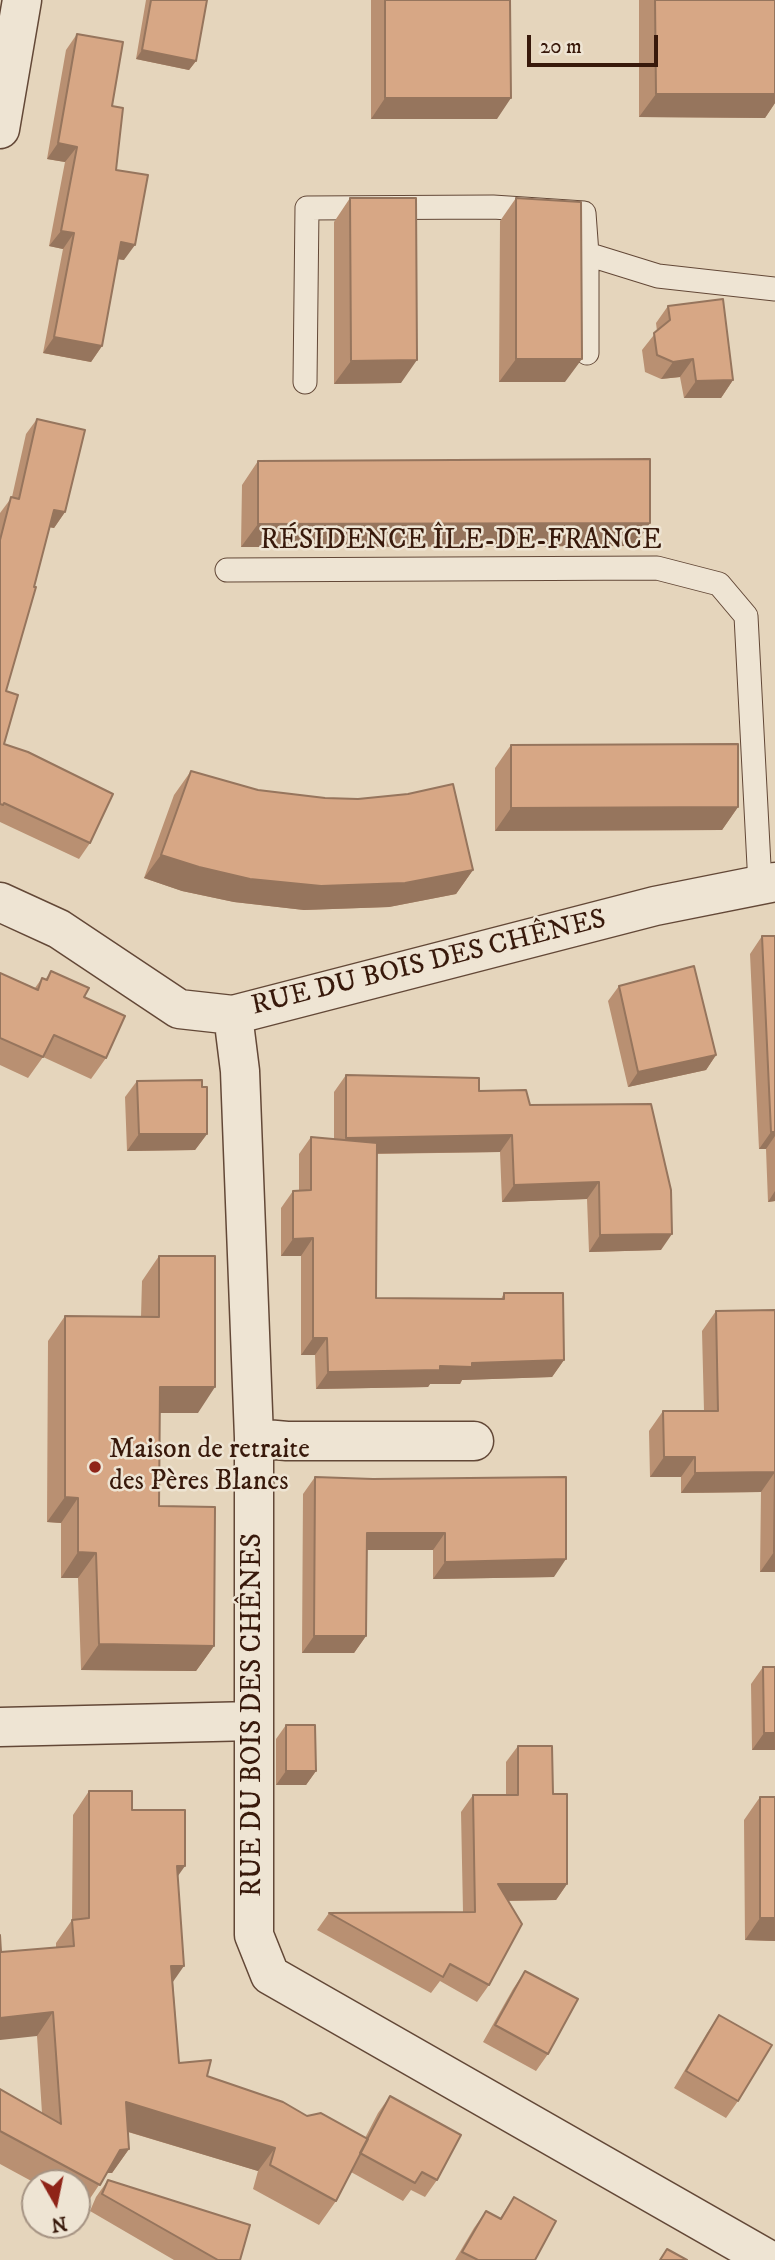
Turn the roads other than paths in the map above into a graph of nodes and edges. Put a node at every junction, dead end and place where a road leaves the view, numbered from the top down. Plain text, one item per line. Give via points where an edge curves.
1 (22, 0) edge
2 (0, 129) edge
3 (587, 254) junction
4 (775, 289) edge
5 (587, 353) dead end
6 (305, 382) dead end
7 (227, 570) dead end
8 (768, 884) edge
9 (0, 902) edge
10 (233, 1015) junction
11 (254, 1438) junction
12 (474, 1441) dead end
13 (254, 1721) junction
14 (0, 1727) edge
15 (769, 2260) edge

1 - 2 street
3 - 4 lane via 658,276
3 - 5 lane
3 - 6 lane via 584,213 493,207 307,208
7 - 8 lane, RÉSIDENCE ÎLE-DE-FRANCE via 657,568 719,584 746,616
8 - 10 street, RUE DU BOIS DES CHÊNES via 655,906
9 - 10 street via 60,929 179,1009
10 - 11 street, RUE DU BOIS DES CHÊNES via 240,1072
11 - 12 street
11 - 13 street, RUE DU BOIS DES CHÊNES
13 - 14 street
13 - 15 street, RUE DU BOIS DES CHÊNES via 254,1935 270,1975

